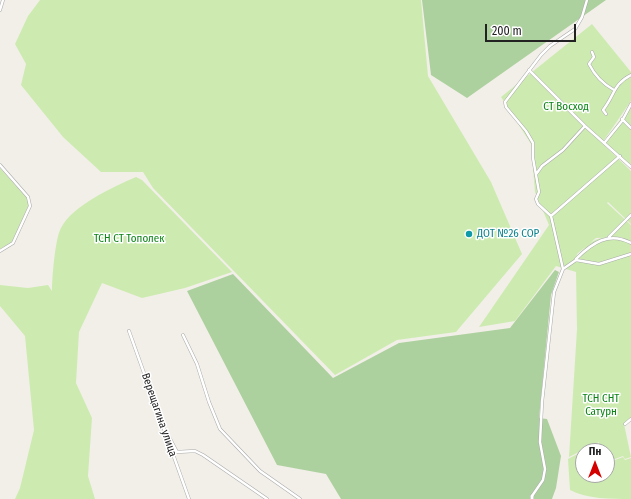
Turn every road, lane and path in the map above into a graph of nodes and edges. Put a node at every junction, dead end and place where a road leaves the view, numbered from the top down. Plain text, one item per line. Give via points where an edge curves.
1 (4, 0) edge
2 (587, 0) edge
3 (0, 10) edge
4 (592, 52) dead end
5 (529, 70) junction
6 (631, 75) edge
7 (614, 90) junction
8 (631, 104) edge
9 (606, 114) dead end
10 (622, 120) junction
11 (586, 126) junction
12 (631, 128) edge
13 (605, 142) junction
14 (620, 156) junction
15 (0, 165) edge
16 (631, 167) edge
17 (536, 173) junction
18 (631, 215) edge
19 (551, 216) junction
20 (609, 237) junction
21 (631, 243) edge
22 (0, 251) edge
23 (631, 254) edge
24 (576, 260) junction
25 (563, 269) junction
26 (129, 331) dead end
27 (183, 335) dead end
28 (631, 419) edge
29 (625, 424) dead end
30 (164, 427) junction
31 (532, 498) edge
32 (189, 499) edge
33 (267, 499) edge
34 (300, 499) edge

1 - 3 street
2 - 5 street via 575,29 550,46
4 - 7 street via 594,57 589,64 592,70
5 - 11 street
5 - 17 street via 505,102 533,143
6 - 7 street
7 - 9 street via 603,110
8 - 10 street
10 - 12 street
10 - 13 street
11 - 13 street
11 - 17 street
13 - 14 street
14 - 16 street
14 - 19 street
15 - 22 street via 28,197 30,206 13,243
17 - 19 street via 536,199
18 - 20 street
19 - 25 street
20 - 21 street
20 - 24 street via 595,242
23 - 24 street via 599,264
24 - 25 street
25 - 31 street via 554,292 542,402 540,442 545,469 543,480
26 - 30 street, Верещагина улица
27 - 34 street via 197,364 220,429 260,471
28 - 29 street
30 - 32 street, Верещагина улица
30 - 33 street via 177,452 195,451 203,455

